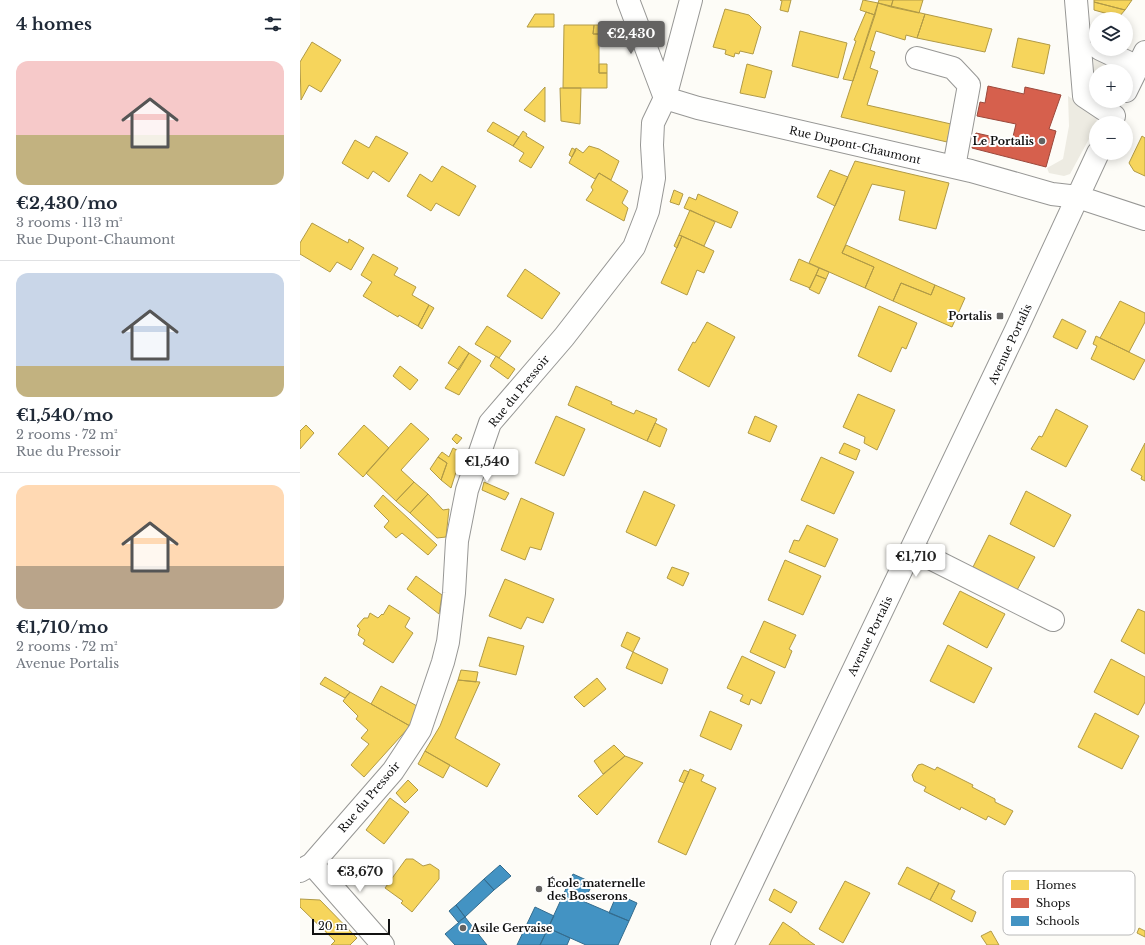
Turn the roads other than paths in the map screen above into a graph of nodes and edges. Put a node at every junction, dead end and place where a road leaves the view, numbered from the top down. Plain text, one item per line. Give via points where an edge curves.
1 (628, 0) edge
2 (691, 0) edge
3 (1076, 0) edge
4 (1087, 43) edge
5 (1126, 56) edge
6 (917, 58) dead end
7 (1141, 60) edge
8 (1133, 77) edge
9 (665, 98) junction
10 (1116, 113) edge
11 (1095, 160) edge
12 (954, 167) junction
13 (1078, 197) junction
14 (1145, 219) edge
15 (912, 550) junction
16 (1053, 620) dead end
17 (306, 867) edge
18 (383, 945) edge
19 (722, 945) edge

1 - 9 street
2 - 9 street, Rue du Pressoir
3 - 4 street
4 - 10 street via 1084,96
5 - 7 street
6 - 12 street via 953,68 969,85
7 - 8 street
9 - 12 street, Rue Dupont-Chaumont via 698,108
9 - 17 street, Rue du Pressoir via 653,123 654,178 648,210 634,247 564,337 490,423 467,490 457,541 448,642 420,730 393,771
11 - 13 street, Avenue Portalis
12 - 13 street, Rue Dupont-Chaumont via 1052,194
13 - 14 street, Rue Dupont-Chaumont
13 - 15 street, Avenue Portalis
15 - 16 street
15 - 19 street, Avenue Portalis
17 - 18 street

